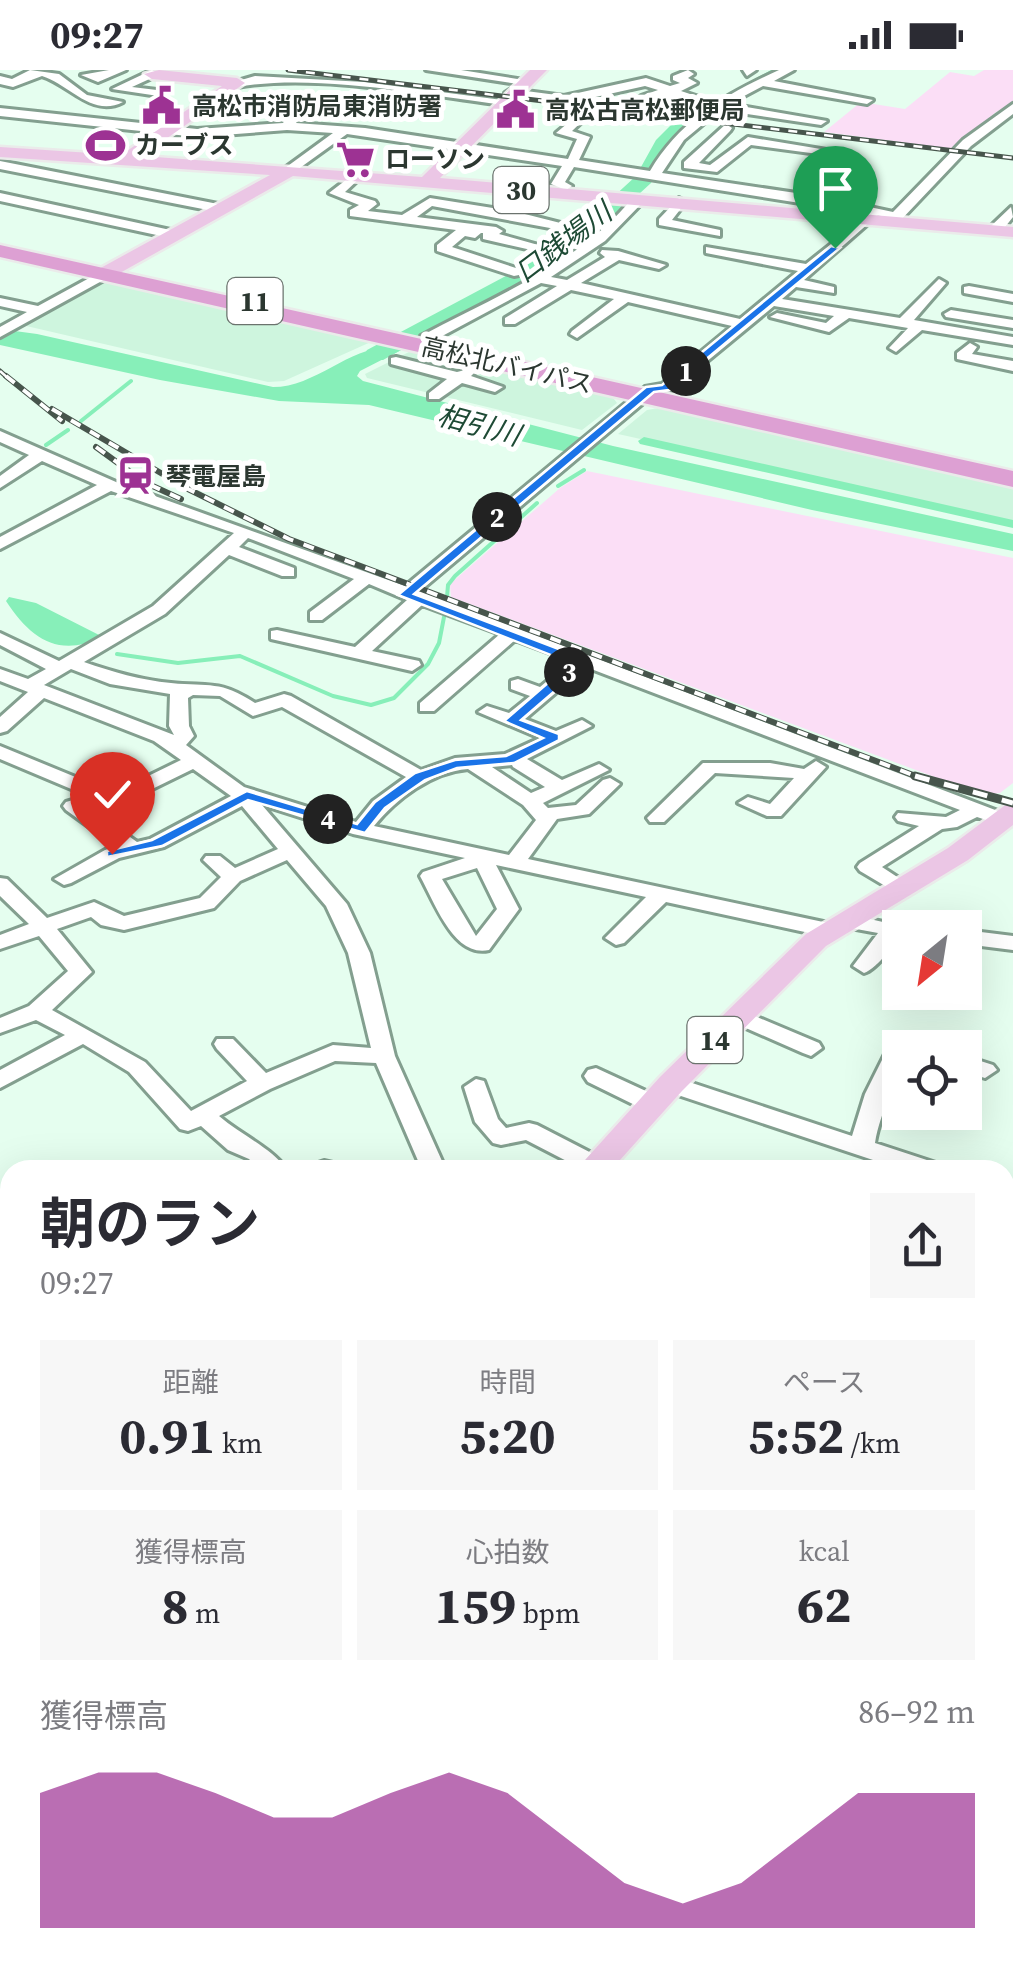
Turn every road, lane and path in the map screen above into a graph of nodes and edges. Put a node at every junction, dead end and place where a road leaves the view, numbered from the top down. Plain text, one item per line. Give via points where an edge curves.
1 (120, 70) edge
2 (538, 70) edge
3 (746, 70) edge
4 (788, 70) edge
5 (39, 71) edge
6 (146, 72) edge
7 (428, 73) edge
8 (405, 74) dead end
9 (688, 74) dead end
10 (87, 76) dead end
11 (0, 80) edge
12 (768, 81) junction
13 (236, 83) junction
14 (510, 85) edge
15 (369, 86) junction
16 (122, 87) junction
17 (748, 91) junction
18 (668, 93) junction
19 (161, 94) dead end
20 (339, 97) junction
21 (84, 98) junction
22 (867, 100) dead end
23 (117, 102) dead end
24 (414, 102) dead end
25 (647, 102) dead end
26 (704, 103) dead end
27 (836, 105) dead end
28 (719, 106) junction
29 (1013, 108) edge
30 (300, 110) junction
31 (0, 112) edge
32 (587, 112) dead end
33 (75, 119) junction
34 (821, 121) dead end
35 (287, 126) junction
36 (726, 128) dead end
37 (169, 130) junction
38 (229, 131) junction
39 (344, 131) junction
40 (462, 146) junction
41 (0, 152) edge
42 (833, 152) dead end
43 (125, 160) junction
44 (567, 163) junction
45 (0, 165) edge
46 (697, 166) junction
47 (290, 171) junction
48 (651, 175) junction
49 (355, 176) junction
50 (683, 180) junction
51 (426, 182) junction
52 (566, 186) dead end
53 (542, 192) junction
54 (0, 197) edge
55 (628, 202) junction
56 (679, 202) junction
57 (224, 208) junction
58 (1011, 211) edge
59 (515, 217) junction
60 (872, 218) junction
61 (405, 219) junction
62 (894, 219) junction
63 (664, 222) junction
64 (577, 229) dead end
65 (465, 230) junction
66 (1004, 230) edge
67 (715, 233) dead end
68 (492, 234) junction
69 (175, 235) junction
70 (591, 242) junction
71 (424, 243) dead end
72 (0, 247) edge
73 (442, 248) junction
74 (549, 250) dead end
75 (710, 250) dead end
76 (618, 256) junction
77 (659, 265) dead end
78 (809, 269) junction
79 (109, 272) junction
80 (514, 272) dead end
81 (538, 278) junction
82 (793, 282) junction
83 (570, 285) junction
84 (955, 286) junction
85 (829, 290) dead end
86 (625, 298) junction
87 (1013, 298) edge
88 (770, 301) junction
89 (0, 302) edge
90 (38, 310) junction
91 (756, 312) junction
92 (846, 313) junction
93 (510, 321) dead end
94 (596, 323) dead end
95 (742, 324) junction
96 (912, 324) junction
97 (1013, 324) edge
98 (3, 331) edge
99 (1013, 341) edge
100 (407, 342) junction
101 (970, 347) dead end
102 (896, 348) dead end
103 (483, 359) junction
104 (1013, 366) edge
105 (460, 378) junction
106 (494, 386) dead end
107 (647, 393) junction
108 (434, 396) dead end
109 (0, 437) edge
110 (43, 453) junction
111 (0, 464) edge
112 (20, 470) junction
113 (1013, 471) edge
114 (1013, 479) edge
115 (0, 484) edge
116 (110, 485) junction
117 (245, 532) junction
118 (0, 544) edge
119 (226, 548) junction
120 (288, 572) dead end
121 (364, 579) junction
122 (411, 597) junction
123 (316, 616) dead end
124 (276, 635) dead end
125 (510, 635) junction
126 (0, 638) edge
127 (359, 653) junction
128 (581, 662) junction
129 (412, 664) dead end
130 (66, 666) junction
131 (16, 684) edge
132 (518, 685) dead end
133 (187, 690) junction
134 (543, 694) junction
135 (426, 707) dead end
136 (487, 712) dead end
137 (511, 721) junction
138 (582, 726) dead end
139 (0, 727) edge
140 (554, 737) junction
141 (786, 739) junction
142 (176, 744) junction
143 (0, 752) edge
144 (830, 756) junction
145 (754, 759) dead end
146 (196, 760) junction
147 (472, 762) junction
148 (520, 764) dead end
149 (806, 775) junction
150 (420, 776) junction
151 (560, 788) junction
152 (247, 795) junction
153 (83, 801) junction
154 (748, 803) dead end
155 (537, 808) junction
156 (582, 810) junction
157 (975, 810) junction
158 (1008, 816) edge
159 (905, 817) dead end
160 (657, 818) dead end
161 (603, 820) dead end
162 (938, 823) junction
163 (360, 830) junction
164 (136, 850) junction
165 (290, 850) junction
166 (484, 859) junction
167 (213, 860) dead end
168 (513, 864) junction
169 (234, 876) junction
170 (64, 878) dead end
171 (0, 884) edge
172 (904, 888) junction
173 (661, 895) junction
174 (838, 926) junction
175 (44, 927) junction
176 (882, 929) edge
177 (616, 938) dead end
178 (982, 939) edge
179 (0, 942) edge
180 (1013, 943) edge
181 (882, 946) edge
182 (864, 966) dead end
183 (37, 1011) junction
184 (738, 1016) junction
185 (0, 1026) edge
186 (81, 1036) junction
187 (225, 1044) dead end
188 (811, 1048) dead end
189 (384, 1056) junction
190 (882, 1075) edge
191 (596, 1076) dead end
192 (0, 1080) edge
193 (262, 1083) junction
194 (476, 1088) dead end
195 (662, 1094) junction
196 (203, 1115) junction
197 (862, 1148) junction
198 (262, 1160) edge
199 (430, 1160) edge
200 (580, 1160) edge
201 (601, 1160) edge
202 (899, 1160) edge

1 - 10 street
2 - 14 main road, 30
3 - 12 street
4 - 12 street
5 - 11 street via 13,83
5 - 21 street
6 - 13 main road
6 - 16 street
7 - 8 street
7 - 14 street
9 - 18 street via 676,78 691,83
12 - 17 street
12 - 22 street
13 - 15 street via 260,75
13 - 37 main road
14 - 15 street
14 - 18 street via 564,100 646,82
14 - 40 main road, 30
15 - 20 street
16 - 19 street
16 - 21 street via 100,88
17 - 27 street
17 - 28 street
18 - 25 street
18 - 26 street
20 - 24 street via 390,108
20 - 30 street
21 - 23 street
21 - 33 street
28 - 34 street
28 - 48 street via 676,136
29 - 62 street via 967,143
30 - 35 street
30 - 38 street
31 - 33 street
32 - 44 street via 562,133 584,137 582,150
33 - 37 street
35 - 38 street
35 - 39 street
36 - 46 street via 689,165
37 - 38 street
37 - 43 main road
39 - 40 street
39 - 47 street
40 - 44 street
40 - 51 main road, 30
41 - 43 main road
42 - 46 street via 748,141 712,169
43 - 47 main road
44 - 48 street
44 - 52 street via 557,184
45 - 57 street
46 - 50 street
47 - 49 main road
47 - 57 main road
48 - 50 street
48 - 55 street
49 - 51 main road
49 - 61 street via 336,193 370,204 355,212
50 - 62 street
51 - 53 main road, 30
53 - 55 main road, 30
53 - 59 street
54 - 69 street
55 - 56 main road, 30
55 - 63 street
55 - 70 street
56 - 60 main road, 30
56 - 63 street
57 - 69 main road
58 - 66 street
59 - 61 street via 430,202
59 - 64 street
59 - 68 street
60 - 62 main road, 30
60 - 78 street
61 - 65 street
62 - 66 main road, 30
63 - 67 street
65 - 68 street
65 - 73 street
68 - 74 street
69 - 79 main road
70 - 76 street via 602,245 594,250
70 - 81 street
71 - 73 street
72 - 79 highway, 高松北バイパス / 11
73 - 80 street
75 - 78 street
76 - 77 street
76 - 83 street
78 - 82 street
79 - 90 street
79 - 100 highway, 高松北バイパス / 11
81 - 83 street
81 - 100 street
82 - 85 street
82 - 88 street
83 - 86 street
83 - 93 street
84 - 87 street
84 - 96 street
84 - 97 street via 957,315
86 - 94 street
86 - 95 street
88 - 91 street
88 - 92 street
89 - 90 street
90 - 98 street
91 - 92 street via 829,328
91 - 95 street
92 - 96 street
95 - 107 street via 666,388
96 - 99 street
96 - 102 street
100 - 103 highway, 高松北バイパス / 11
100 - 105 street
100 - 107 highway, 高松北バイパス / 11
101 - 104 street via 962,356
103 - 105 street
103 - 107 highway, 高松北バイパス / 11
105 - 106 street
105 - 108 street
107 - 113 highway, 高松北バイパス / 11
107 - 114 highway, 高松北バイパス / 11
107 - 122 street
109 - 110 street
110 - 112 street
110 - 116 street
111 - 112 street
112 - 115 street
116 - 117 street
116 - 118 street
117 - 119 street
117 - 121 street
119 - 120 street
119 - 130 street via 159,610
121 - 122 street
121 - 123 street
122 - 125 street
122 - 127 street
124 - 127 street
125 - 128 street
125 - 135 street
126 - 130 street
127 - 129 street
128 - 134 street
128 - 141 street
130 - 131 street
130 - 133 street
131 - 139 street via 34,699
131 - 142 street
132 - 134 street
133 - 142 street via 179,695 184,736
133 - 150 street via 224,691 253,710 284,700
134 - 137 street
136 - 137 street
137 - 140 street
138 - 140 street
140 - 147 street via 509,760
141 - 144 street
141 - 145 street
142 - 146 street
143 - 153 street
144 - 149 street
144 - 157 street
146 - 152 street
146 - 153 street
147 - 150 street
147 - 155 street
148 - 151 street
149 - 154 street via 774,812
149 - 160 street via 776,766 710,767
150 - 163 street via 380,805
151 - 155 street
151 - 156 street via 604,777
152 - 163 street
152 - 164 street
152 - 165 street
153 - 164 street
155 - 156 street
155 - 168 street via 547,820
156 - 161 street
157 - 158 street
157 - 162 street
158 - 172 main road, 14
159 - 162 street
162 - 172 street via 867,866
163 - 166 street
164 - 170 street
165 - 169 street
165 - 189 street via 336,904 358,953
166 - 166 street via 508,909 474,942 430,876
166 - 168 street
167 - 169 street
168 - 173 street
169 - 175 street via 207,903 119,923 94,909
171 - 175 street
172 - 174 main road, 14
173 - 174 street
173 - 177 street
174 - 176 street
174 - 184 main road, 14
175 - 179 street
175 - 183 street via 81,972
178 - 180 street
181 - 182 street
183 - 185 street
183 - 186 street
184 - 188 street
184 - 195 main road, 14
186 - 192 street
186 - 196 street via 137,1067 188,1122
187 - 193 street
189 - 193 street via 333,1053
189 - 199 street
190 - 197 street
191 - 195 street
193 - 196 street
194 - 200 street via 501,1137 530,1131
195 - 197 street
195 - 201 main road, 14
196 - 198 street
197 - 202 street

